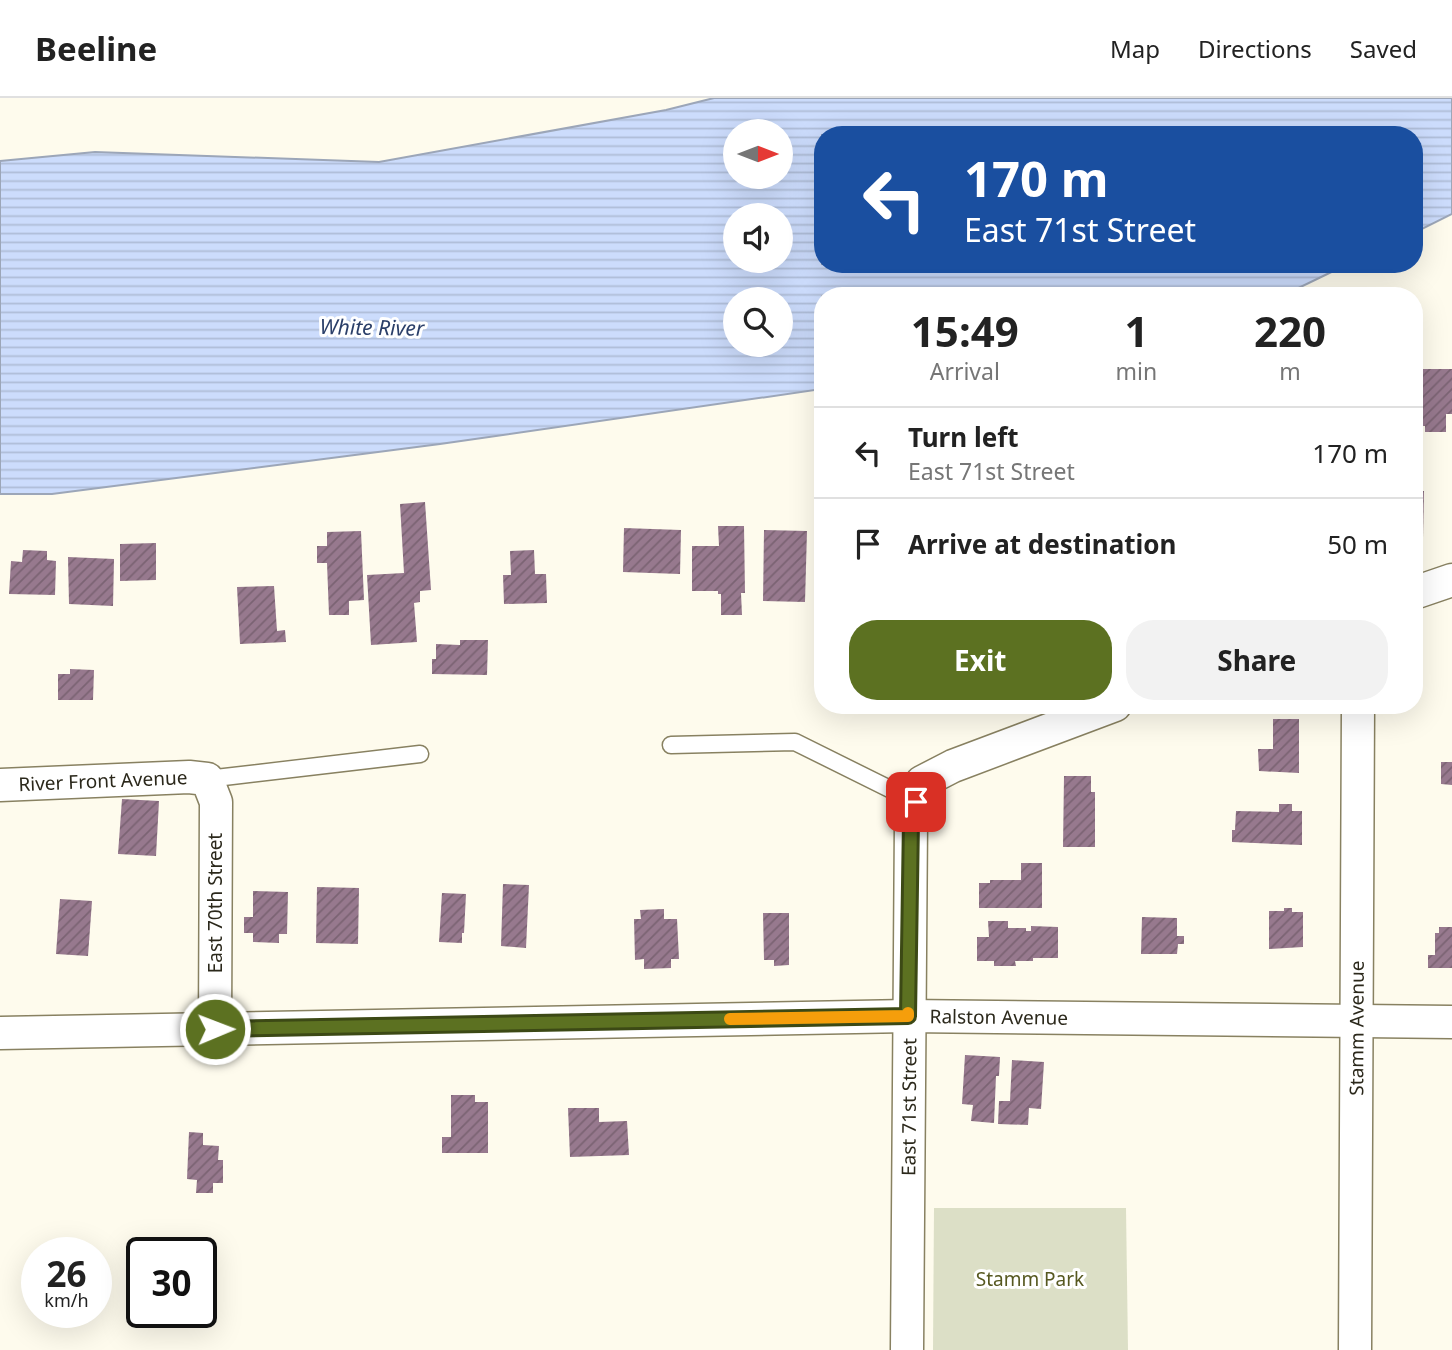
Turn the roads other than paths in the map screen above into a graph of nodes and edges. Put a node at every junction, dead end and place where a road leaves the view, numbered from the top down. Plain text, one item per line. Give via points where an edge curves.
1 (1452, 580) edge
2 (1423, 590) edge
3 (1091, 714) edge
4 (1358, 714) edge
5 (671, 745) dead end
6 (420, 754) dead end
7 (207, 779) junction
8 (0, 785) edge
9 (919, 792) junction
10 (908, 1016) junction
11 (1356, 1020) junction
12 (1452, 1022) edge
13 (215, 1029) junction
14 (0, 1033) edge
15 (907, 1350) edge
16 (1355, 1350) edge

1 - 2 street
3 - 9 street via 953,766
4 - 11 street, Stamm Avenue
5 - 9 lane via 795,743
6 - 7 lane
7 - 8 street, River Front Avenue
7 - 13 street, East 70th Street via 216,802
9 - 10 street, East 71st Street via 911,820
10 - 11 street, Ralston Avenue
10 - 13 street, Ralston Avenue
10 - 15 street, East 71st Street
11 - 12 street, Ralston Avenue
11 - 16 street, Stamm Avenue
13 - 14 street, Ralston Avenue

